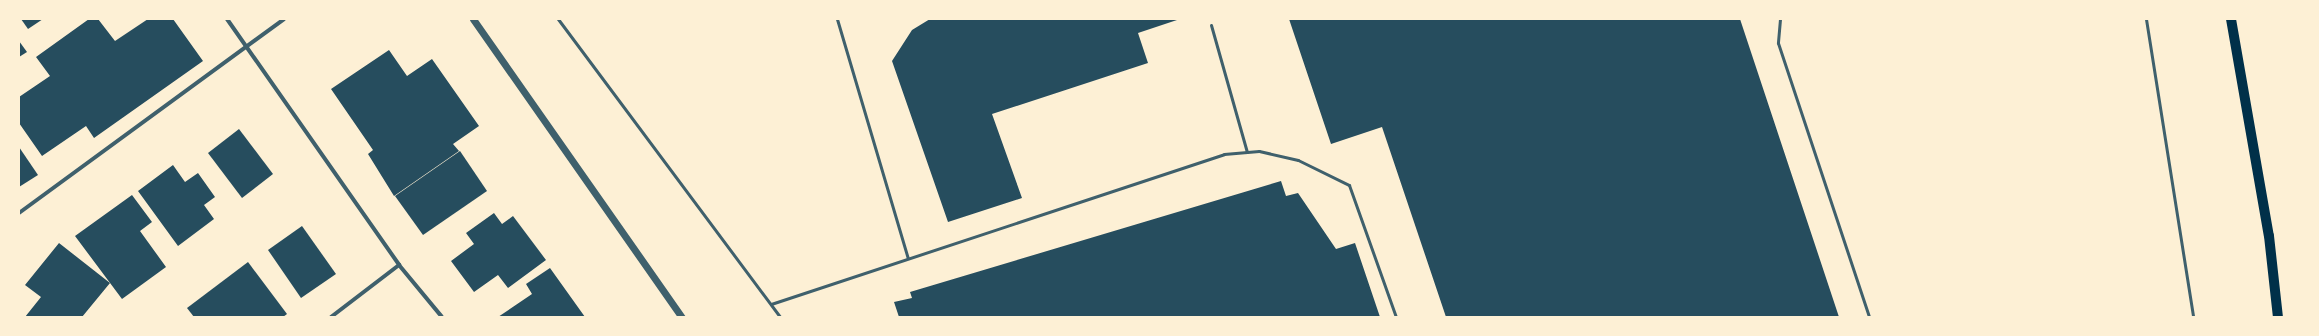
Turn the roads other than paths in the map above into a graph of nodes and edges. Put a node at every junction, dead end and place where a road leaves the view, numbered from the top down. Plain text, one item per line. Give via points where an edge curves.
1 (227, 19) edge
2 (284, 19) edge
3 (473, 19) edge
4 (558, 19) edge
5 (837, 19) edge
6 (1780, 19) edge
7 (2146, 19) edge
8 (2231, 19) edge
9 (1211, 25) dead end
10 (247, 47) junction
11 (1246, 152) junction
12 (19, 213) edge
13 (908, 258) junction
14 (400, 265) junction
15 (771, 304) junction
16 (331, 317) edge
17 (442, 317) edge
18 (682, 317) edge
19 (780, 317) edge
20 (1396, 317) edge
21 (1870, 317) edge
22 (2193, 317) edge
23 (2278, 317) edge

1 - 10 street
2 - 10 street
3 - 18 street
4 - 15 lane
5 - 13 lane
6 - 21 lane via 1778,43
7 - 22 lane
8 - 23 main road via 2269,236
9 - 11 lane
10 - 12 street
10 - 14 street
11 - 13 lane via 1224,154
11 - 20 lane via 1259,151 1298,160 1349,185
13 - 15 lane
14 - 16 street
14 - 17 street
15 - 19 lane

